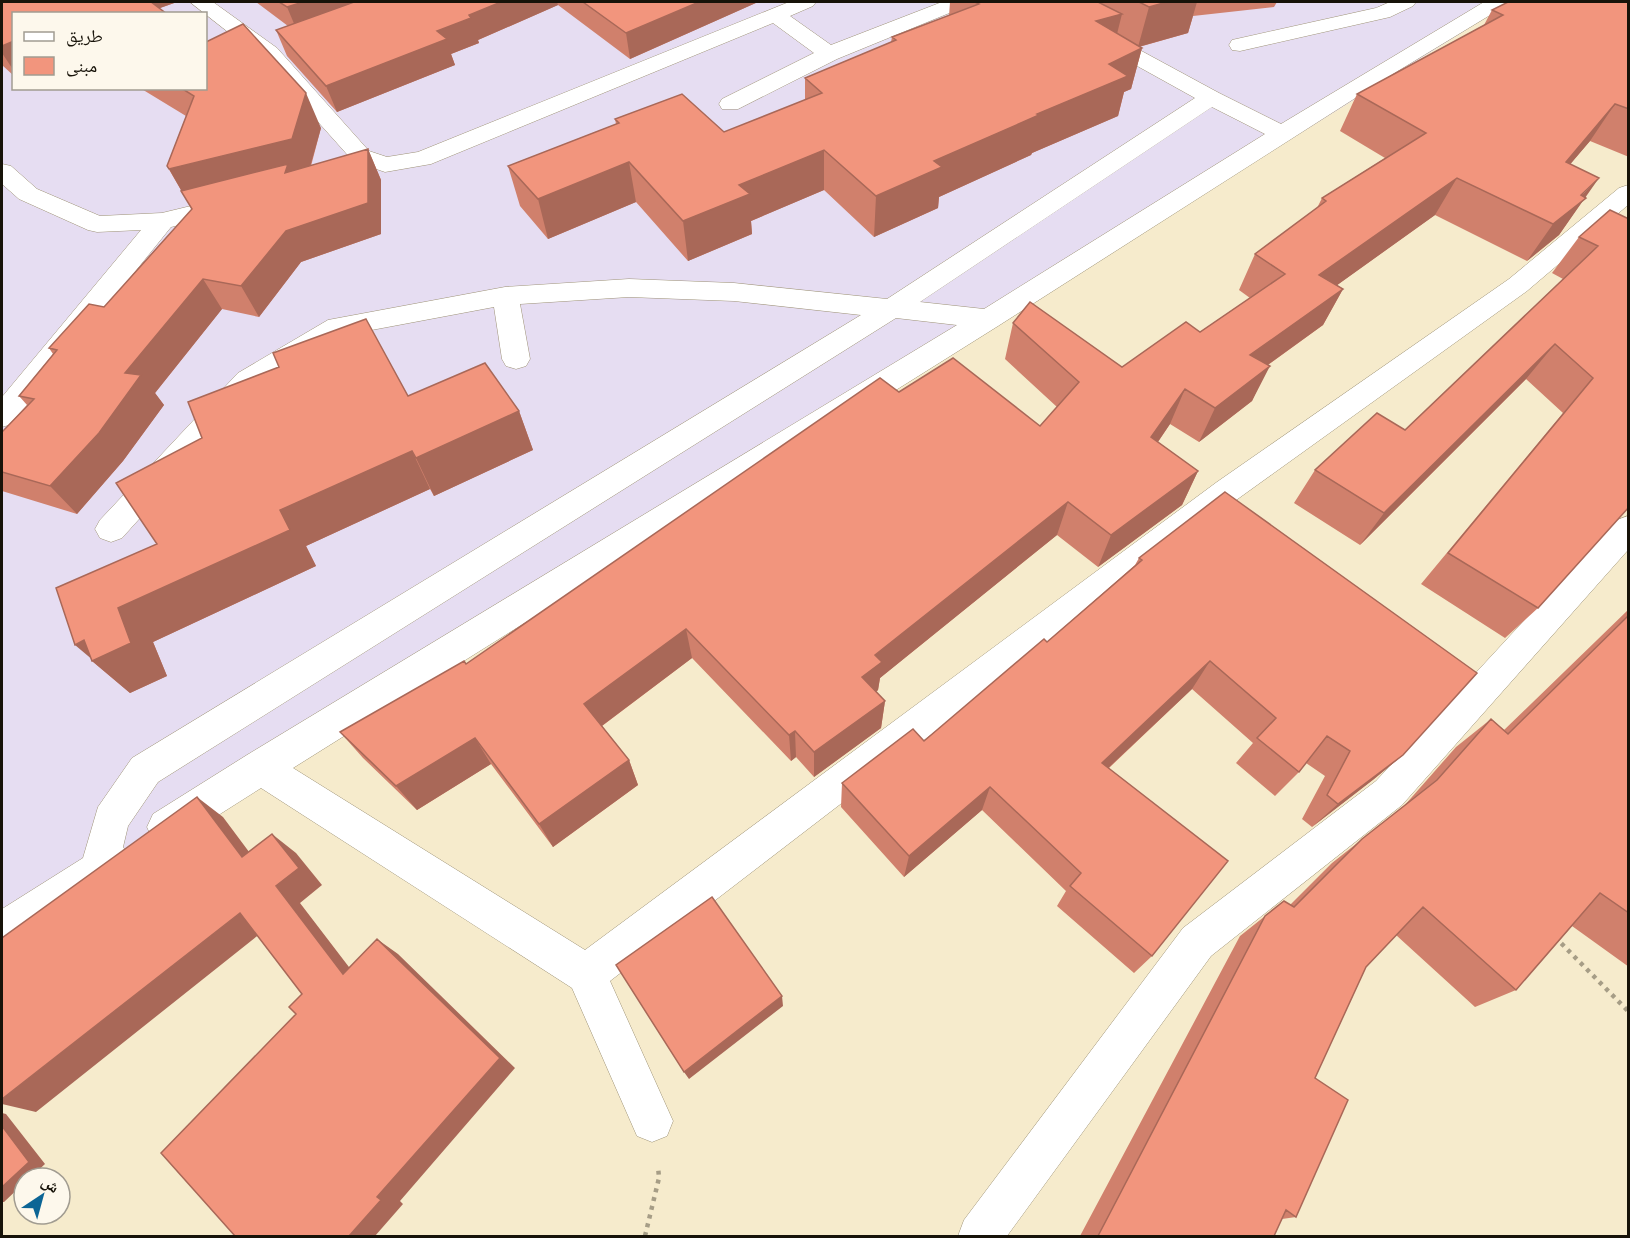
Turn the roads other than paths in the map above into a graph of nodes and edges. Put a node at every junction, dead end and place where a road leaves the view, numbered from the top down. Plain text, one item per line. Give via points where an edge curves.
1 (200, 2) edge
2 (806, 2) edge
3 (1036, 2) edge
4 (1406, 2) edge
5 (1498, 2) edge
6 (957, 3) dead end
7 (1383, 13) junction
8 (775, 15) junction
9 (1419, 30) junction
10 (1240, 45) dead end
11 (829, 54) junction
12 (1211, 98) junction
13 (730, 104) dead end
14 (1284, 134) junction
15 (385, 165) junction
16 (2, 171) edge
17 (351, 174) edge
18 (1629, 194) edge
19 (251, 199) edge
20 (162, 221) junction
21 (505, 296) junction
22 (891, 309) junction
23 (988, 319) junction
24 (516, 358) dead end
25 (2, 416) edge
26 (111, 529) dead end
27 (1629, 529) edge
28 (260, 767) junction
29 (99, 870) junction
30 (2, 931) edge
31 (586, 974) junction
32 (652, 1121) road end
33 (980, 1236) edge

1 - 15 street via 280,49 360,156
2 - 8 street
3 - 12 street
4 - 7 street
5 - 9 street
6 - 11 street
7 - 9 street
7 - 10 street
8 - 11 street
8 - 15 street via 423,159
9 - 14 street
11 - 13 street
12 - 14 street
12 - 22 street
14 - 23 street
15 - 17 street
16 - 20 street via 28,194 97,224
18 - 31 street via 1518,285 1228,490
19 - 20 street
20 - 25 street
21 - 22 street via 628,288 734,292
21 - 24 street
21 - 26 street via 338,327 258,374 248,380
22 - 23 street
22 - 29 street via 145,770 111,819
23 - 28 street
27 - 33 street via 1389,793 1197,942
28 - 29 street
28 - 31 street
29 - 30 street
31 - 32 street

